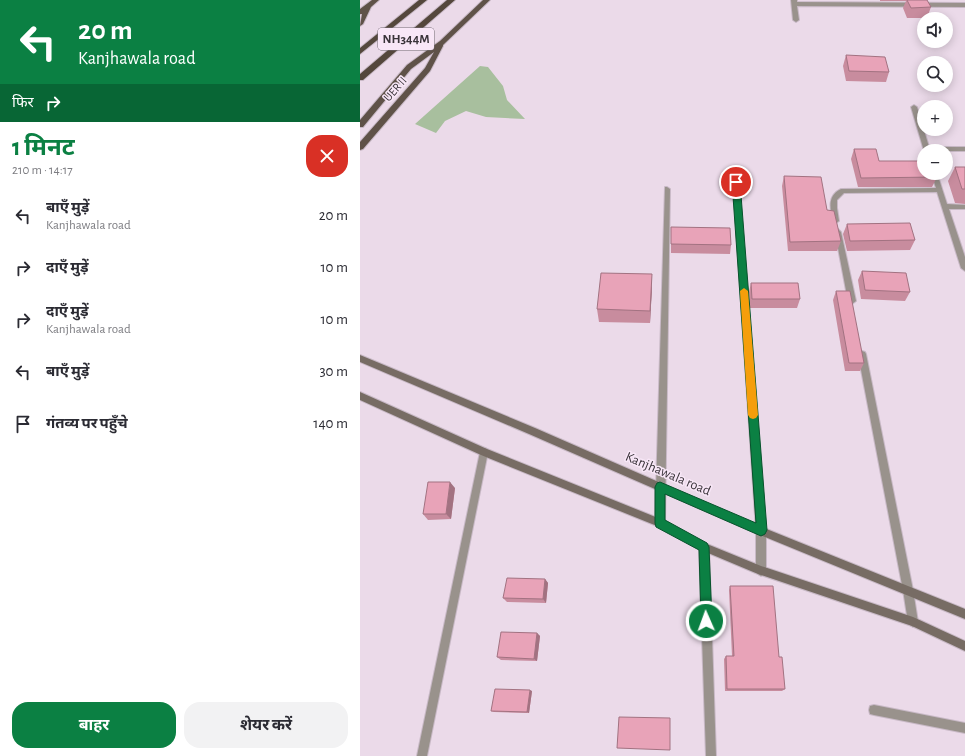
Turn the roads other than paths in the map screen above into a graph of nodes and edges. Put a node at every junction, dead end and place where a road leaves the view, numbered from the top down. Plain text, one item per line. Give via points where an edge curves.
1 (376, 0) edge
2 (423, 0) edge
3 (451, 0) edge
4 (487, 0) edge
5 (794, 2) edge
6 (965, 5) edge
7 (368, 7) junction
8 (360, 12) edge
9 (796, 20) dead end
10 (360, 24) edge
11 (442, 42) junction
12 (360, 52) edge
13 (360, 78) edge
14 (914, 107) dead end
15 (360, 125) edge
16 (925, 144) edge
17 (360, 147) edge
18 (953, 149) edge
19 (965, 149) edge
20 (936, 180) edge
21 (736, 182) dead end
22 (667, 189) dead end
23 (940, 190) junction
24 (946, 206) junction
25 (965, 207) edge
26 (965, 268) edge
27 (854, 312) edge
28 (860, 343) edge
29 (360, 358) edge
30 (360, 396) edge
31 (484, 452) junction
32 (660, 487) junction
33 (660, 523) junction
34 (761, 530) junction
35 (704, 547) junction
36 (761, 571) junction
37 (908, 590) junction
38 (965, 614) edge
39 (913, 622) junction
40 (965, 646) edge
41 (874, 710) dead end
42 (965, 728) edge
43 (422, 756) edge
44 (711, 756) edge

1 - 7 main road
2 - 12 highway, NH344M
3 - 13 highway, NH344M
4 - 11 main road
5 - 6 street
5 - 9 street
7 - 8 main road
7 - 10 main road
11 - 15 main road via 409,67
11 - 17 main road, UER II via 428,69
14 - 16 street
18 - 19 street
20 - 23 street
21 - 34 street
22 - 32 street
23 - 24 street
23 - 27 street via 837,193 833,204
24 - 25 street
24 - 26 street
28 - 37 street
29 - 32 main road, Kanjhawala road
30 - 31 main road
31 - 33 main road
31 - 43 street
32 - 33 street
32 - 34 main road, Kanjhawala road
33 - 35 main road
34 - 36 street
34 - 37 main road, Kanjhawala road
35 - 36 main road
35 - 44 street
36 - 39 main road
37 - 38 main road, Kanjhawala road
37 - 39 street
39 - 40 main road
41 - 42 street

